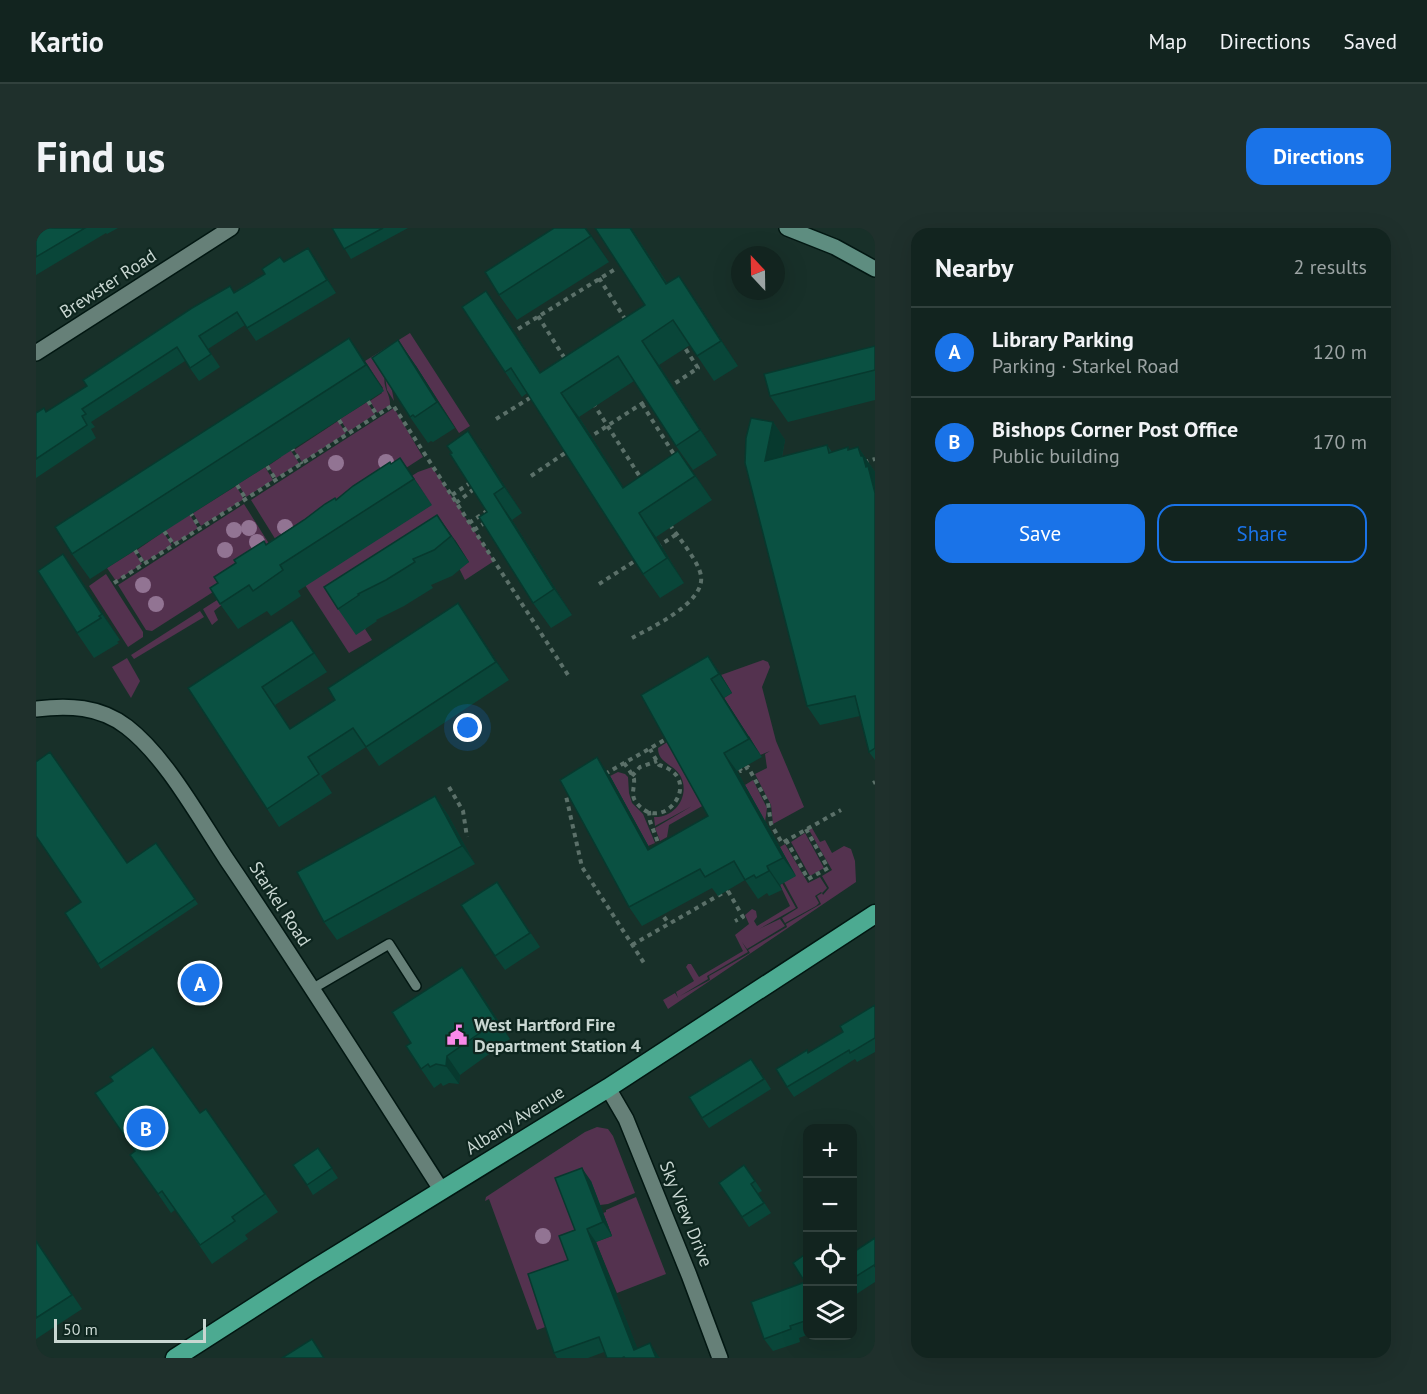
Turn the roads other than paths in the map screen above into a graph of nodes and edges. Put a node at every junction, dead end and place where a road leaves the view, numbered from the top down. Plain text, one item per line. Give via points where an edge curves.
1 (231, 228) edge
2 (787, 228) edge
3 (875, 268) edge
4 (36, 353) edge
5 (36, 709) edge
6 (875, 914) edge
7 (416, 986) dead end
8 (312, 989) junction
9 (608, 1088) junction
10 (442, 1191) junction
11 (175, 1358) edge
12 (720, 1358) edge

1 - 4 street, Brewster Road
2 - 3 street
5 - 8 street, Starkel Road via 89,709 113,718 141,738 164,765
6 - 9 highway, Albany Avenue
7 - 8 lane via 389,944
8 - 10 street, Starkel Road
9 - 10 highway, Albany Avenue
9 - 12 street, Sky View Drive via 626,1119
10 - 11 highway, Albany Avenue

